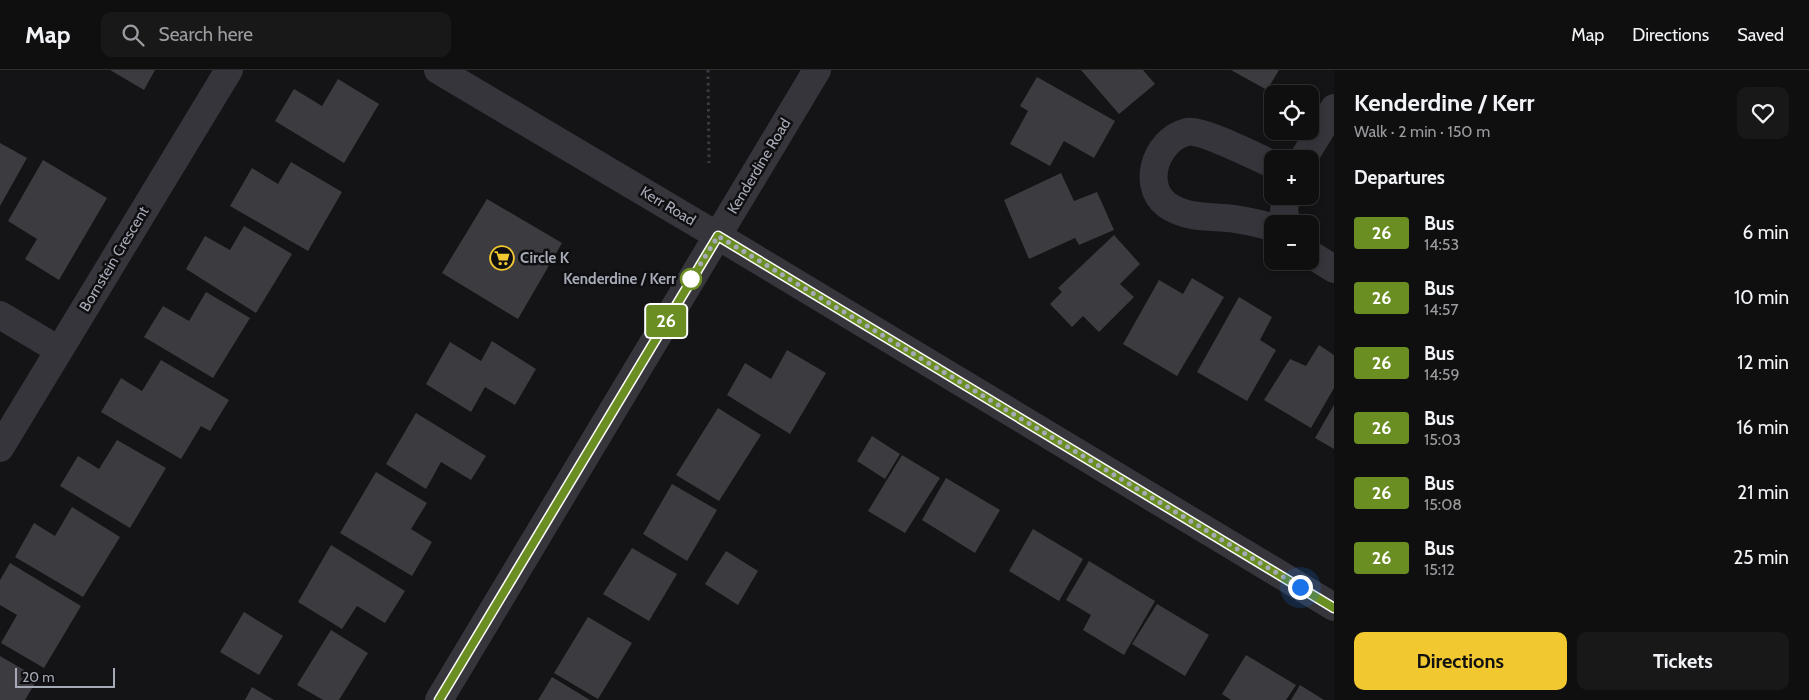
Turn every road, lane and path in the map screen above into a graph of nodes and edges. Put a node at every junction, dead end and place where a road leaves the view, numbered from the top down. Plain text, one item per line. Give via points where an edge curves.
1 (229, 70) edge
2 (438, 70) edge
3 (708, 70) edge
4 (817, 70) edge
5 (1334, 108) edge
6 (1308, 150) edge
7 (1264, 161) edge
8 (709, 163) dead end
9 (1264, 225) edge
10 (718, 236) junction
11 (1319, 260) edge
12 (1334, 269) edge
13 (0, 315) edge
14 (58, 350) junction
15 (0, 448) edge
16 (1334, 608) edge
17 (439, 700) edge

1 - 14 street, Bornstein Crescent
2 - 10 street, Kerr Road
3 - 8 path
4 - 10 street, Kenderdine Road
5 - 6 street
7 - 9 street via 1202,134 1188,132 1162,149 1154,163 1152,180 1157,196 1184,214
10 - 16 street, Kerr Road
10 - 17 street, Kenderdine Road
11 - 12 street
13 - 14 street
14 - 15 street, Bornstein Crescent

